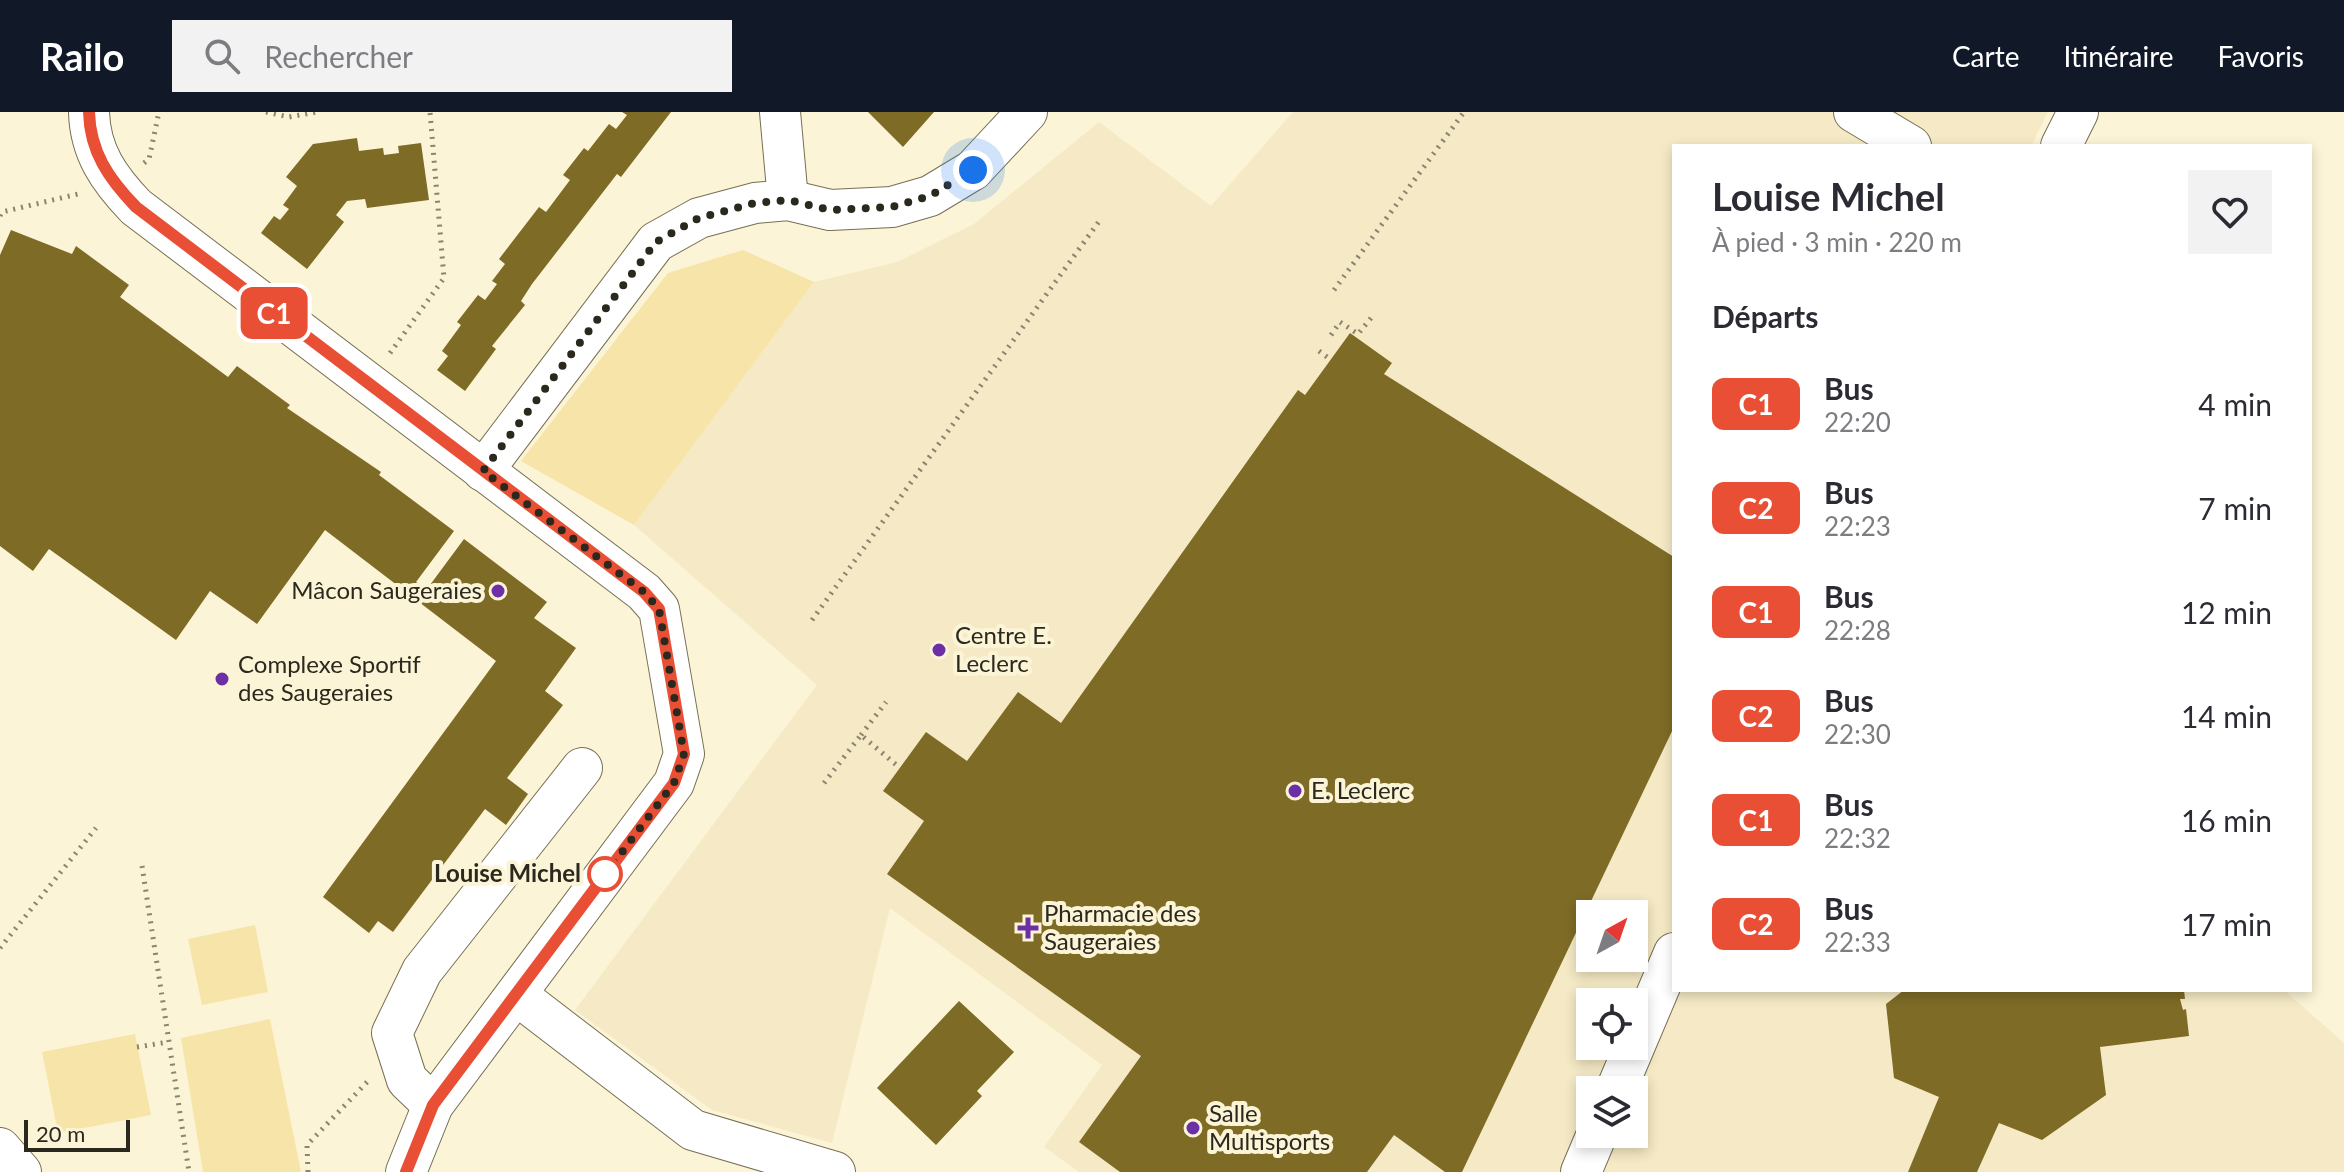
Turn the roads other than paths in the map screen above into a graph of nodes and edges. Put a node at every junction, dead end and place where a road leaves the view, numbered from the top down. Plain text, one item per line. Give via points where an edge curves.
1 (89, 112) edge
2 (780, 112) edge
3 (1027, 112) edge
4 (1854, 112) edge
5 (2078, 112) edge
6 (1908, 144) edge
7 (2062, 144) edge
8 (788, 200) junction
9 (483, 471) junction
10 (582, 768) dead end
11 (1672, 958) edge
12 (518, 996) junction
13 (1622, 1076) edge
14 (433, 1105) junction
15 (0, 1148) edge
16 (1591, 1148) edge
17 (21, 1172) edge
18 (406, 1172) edge
19 (835, 1172) edge
20 (1581, 1172) edge

1 - 9 street via 100,163 136,207
2 - 8 street
3 - 8 street via 973,170 930,196 892,207 830,210
4 - 6 street
5 - 7 street
8 - 9 street via 699,218 656,242
9 - 12 street via 644,592 659,609 684,754 674,783
10 - 14 street via 422,971 392,1033 407,1080
11 - 13 street
12 - 14 street
12 - 19 street via 693,1130
14 - 18 street
15 - 17 street
16 - 20 street

